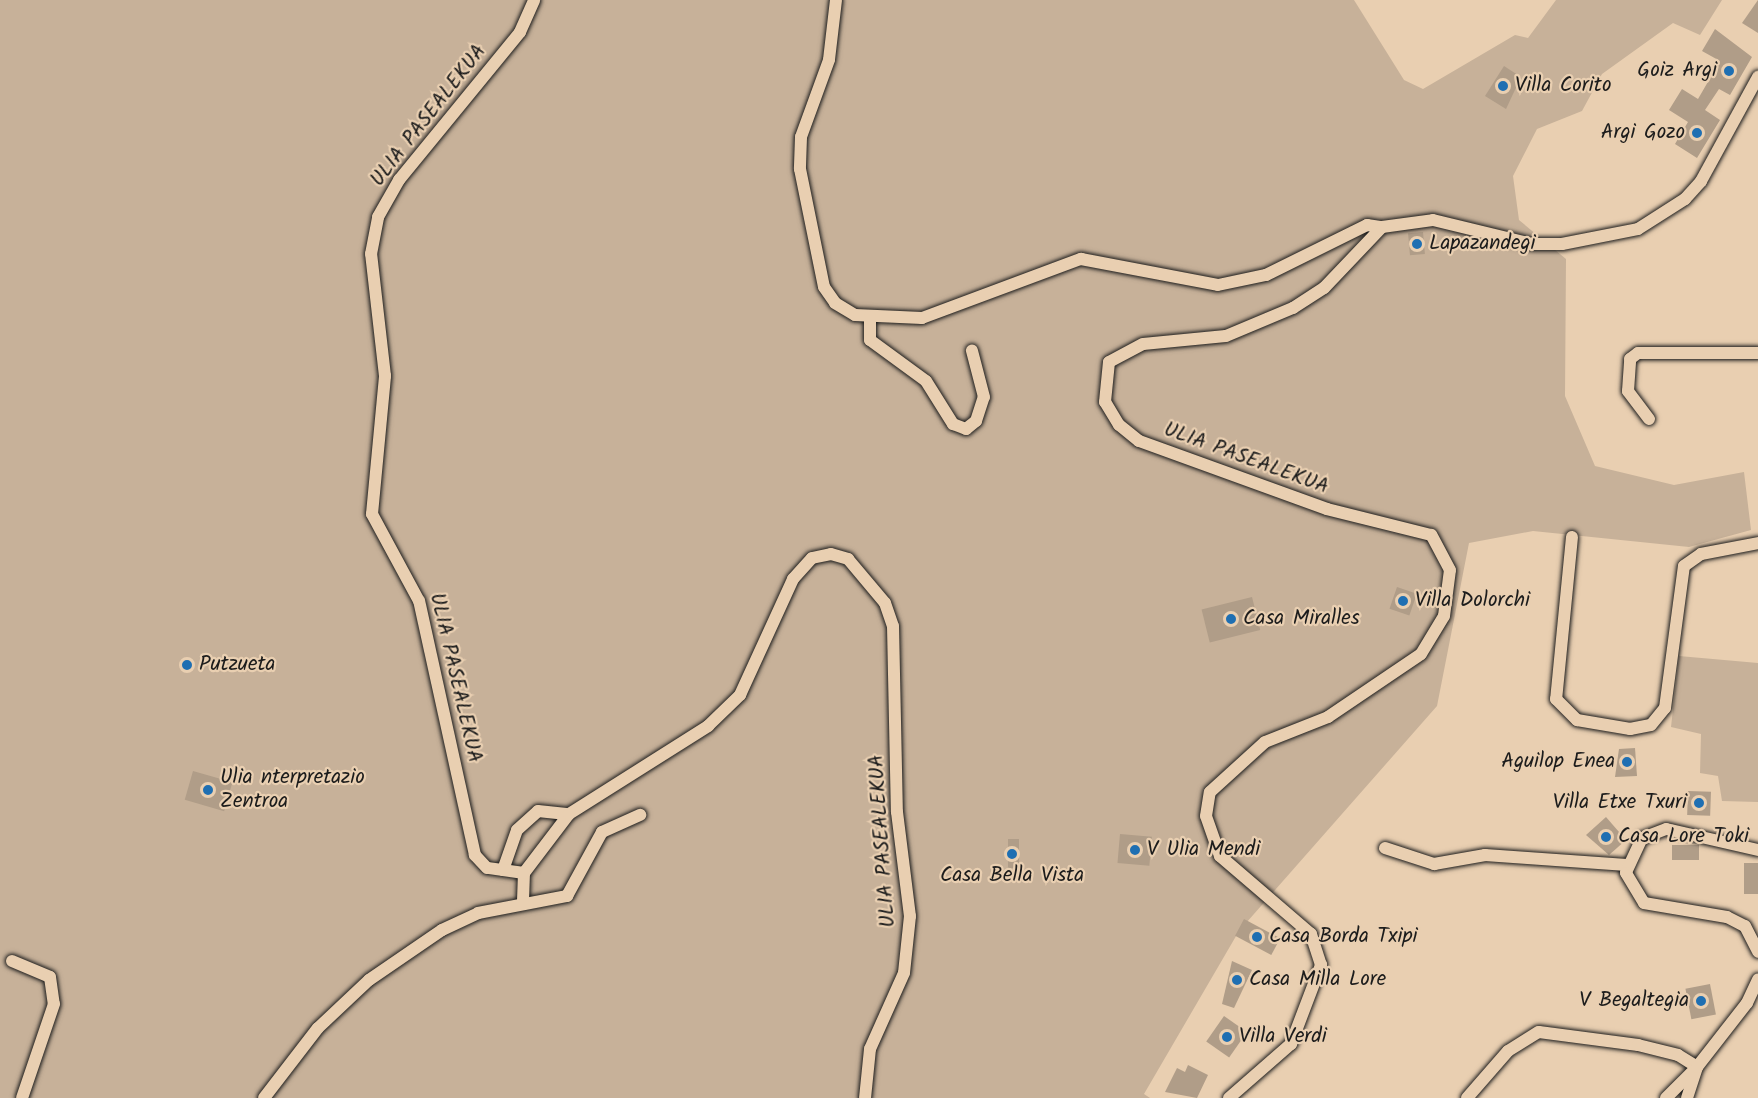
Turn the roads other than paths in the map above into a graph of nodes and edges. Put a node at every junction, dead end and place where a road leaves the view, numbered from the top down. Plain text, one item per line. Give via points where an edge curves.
1 (534, 0) edge
2 (836, 0) edge
3 (1758, 77) edge
4 (1382, 227) junction
5 (870, 317) junction
6 (972, 351) dead end
7 (1758, 353) edge
8 (1649, 419) dead end
9 (1572, 537) dead end
10 (1758, 543) edge
11 (569, 813) junction
12 (640, 815) dead end
13 (1385, 848) dead end
14 (1758, 850) edge
15 (1627, 865) junction
16 (503, 870) junction
17 (524, 873) junction
18 (523, 902) junction
19 (1758, 952) edge
20 (12, 961) dead end
21 (1758, 979) edge
22 (1697, 1067) junction
23 (22, 1098) edge
24 (264, 1098) edge
25 (865, 1098) edge
26 (1229, 1098) edge
27 (1467, 1098) edge
28 (1666, 1098) edge
29 (1687, 1098) edge

1 - 16 street, ULIA PASEALEKUA via 520,32 399,180 378,217 371,254 385,376 372,514 419,601 475,855 487,868
2 - 5 street via 829,60 801,137 800,169 824,287 835,303
3 - 4 street via 1701,181 1685,199 1638,229 1592,243 1562,244 1532,243 1433,220
4 - 5 street via 1367,225 1266,275 1218,285 1081,259 922,318
4 - 26 street, ULIA PASEALEKUA via 1324,288 1293,308 1226,336 1143,344 1121,351 1109,362 1106,375 1105,402 1119,425 1139,441 1327,509 1431,535 1450,570 1444,615 1421,654 1328,717 1265,742 1210,792 1206,816 1220,856 1311,934 1321,965 1291,1044
5 - 6 street via 870,340 926,381 953,424 966,429 976,421 984,397
7 - 8 street via 1638,353 1630,359 1628,392
9 - 10 street via 1556,699 1577,720 1630,729 1652,725 1665,708 1684,566 1701,554
11 - 16 street via 538,811 517,830
11 - 17 street, ULIA PASEALEKUA
11 - 25 street, ULIA PASEALEKUA via 708,726 740,695 793,579 812,558 831,554 862,570 885,603 893,626 897,812 910,916 904,973 870,1048
12 - 18 street via 602,832 567,896
13 - 15 street via 1434,864 1485,855
14 - 15 street via 1666,829 1642,838
15 - 19 street via 1628,885 1644,903 1727,917 1745,926
16 - 17 street, ULIA PASEALEKUA
17 - 18 street
18 - 24 street via 442,930 369,980 318,1028
20 - 23 street via 50,977 54,1004
21 - 22 street via 1730,1028
22 - 27 street via 1678,1055 1638,1045 1539,1032 1508,1051
22 - 28 street
22 - 29 street

